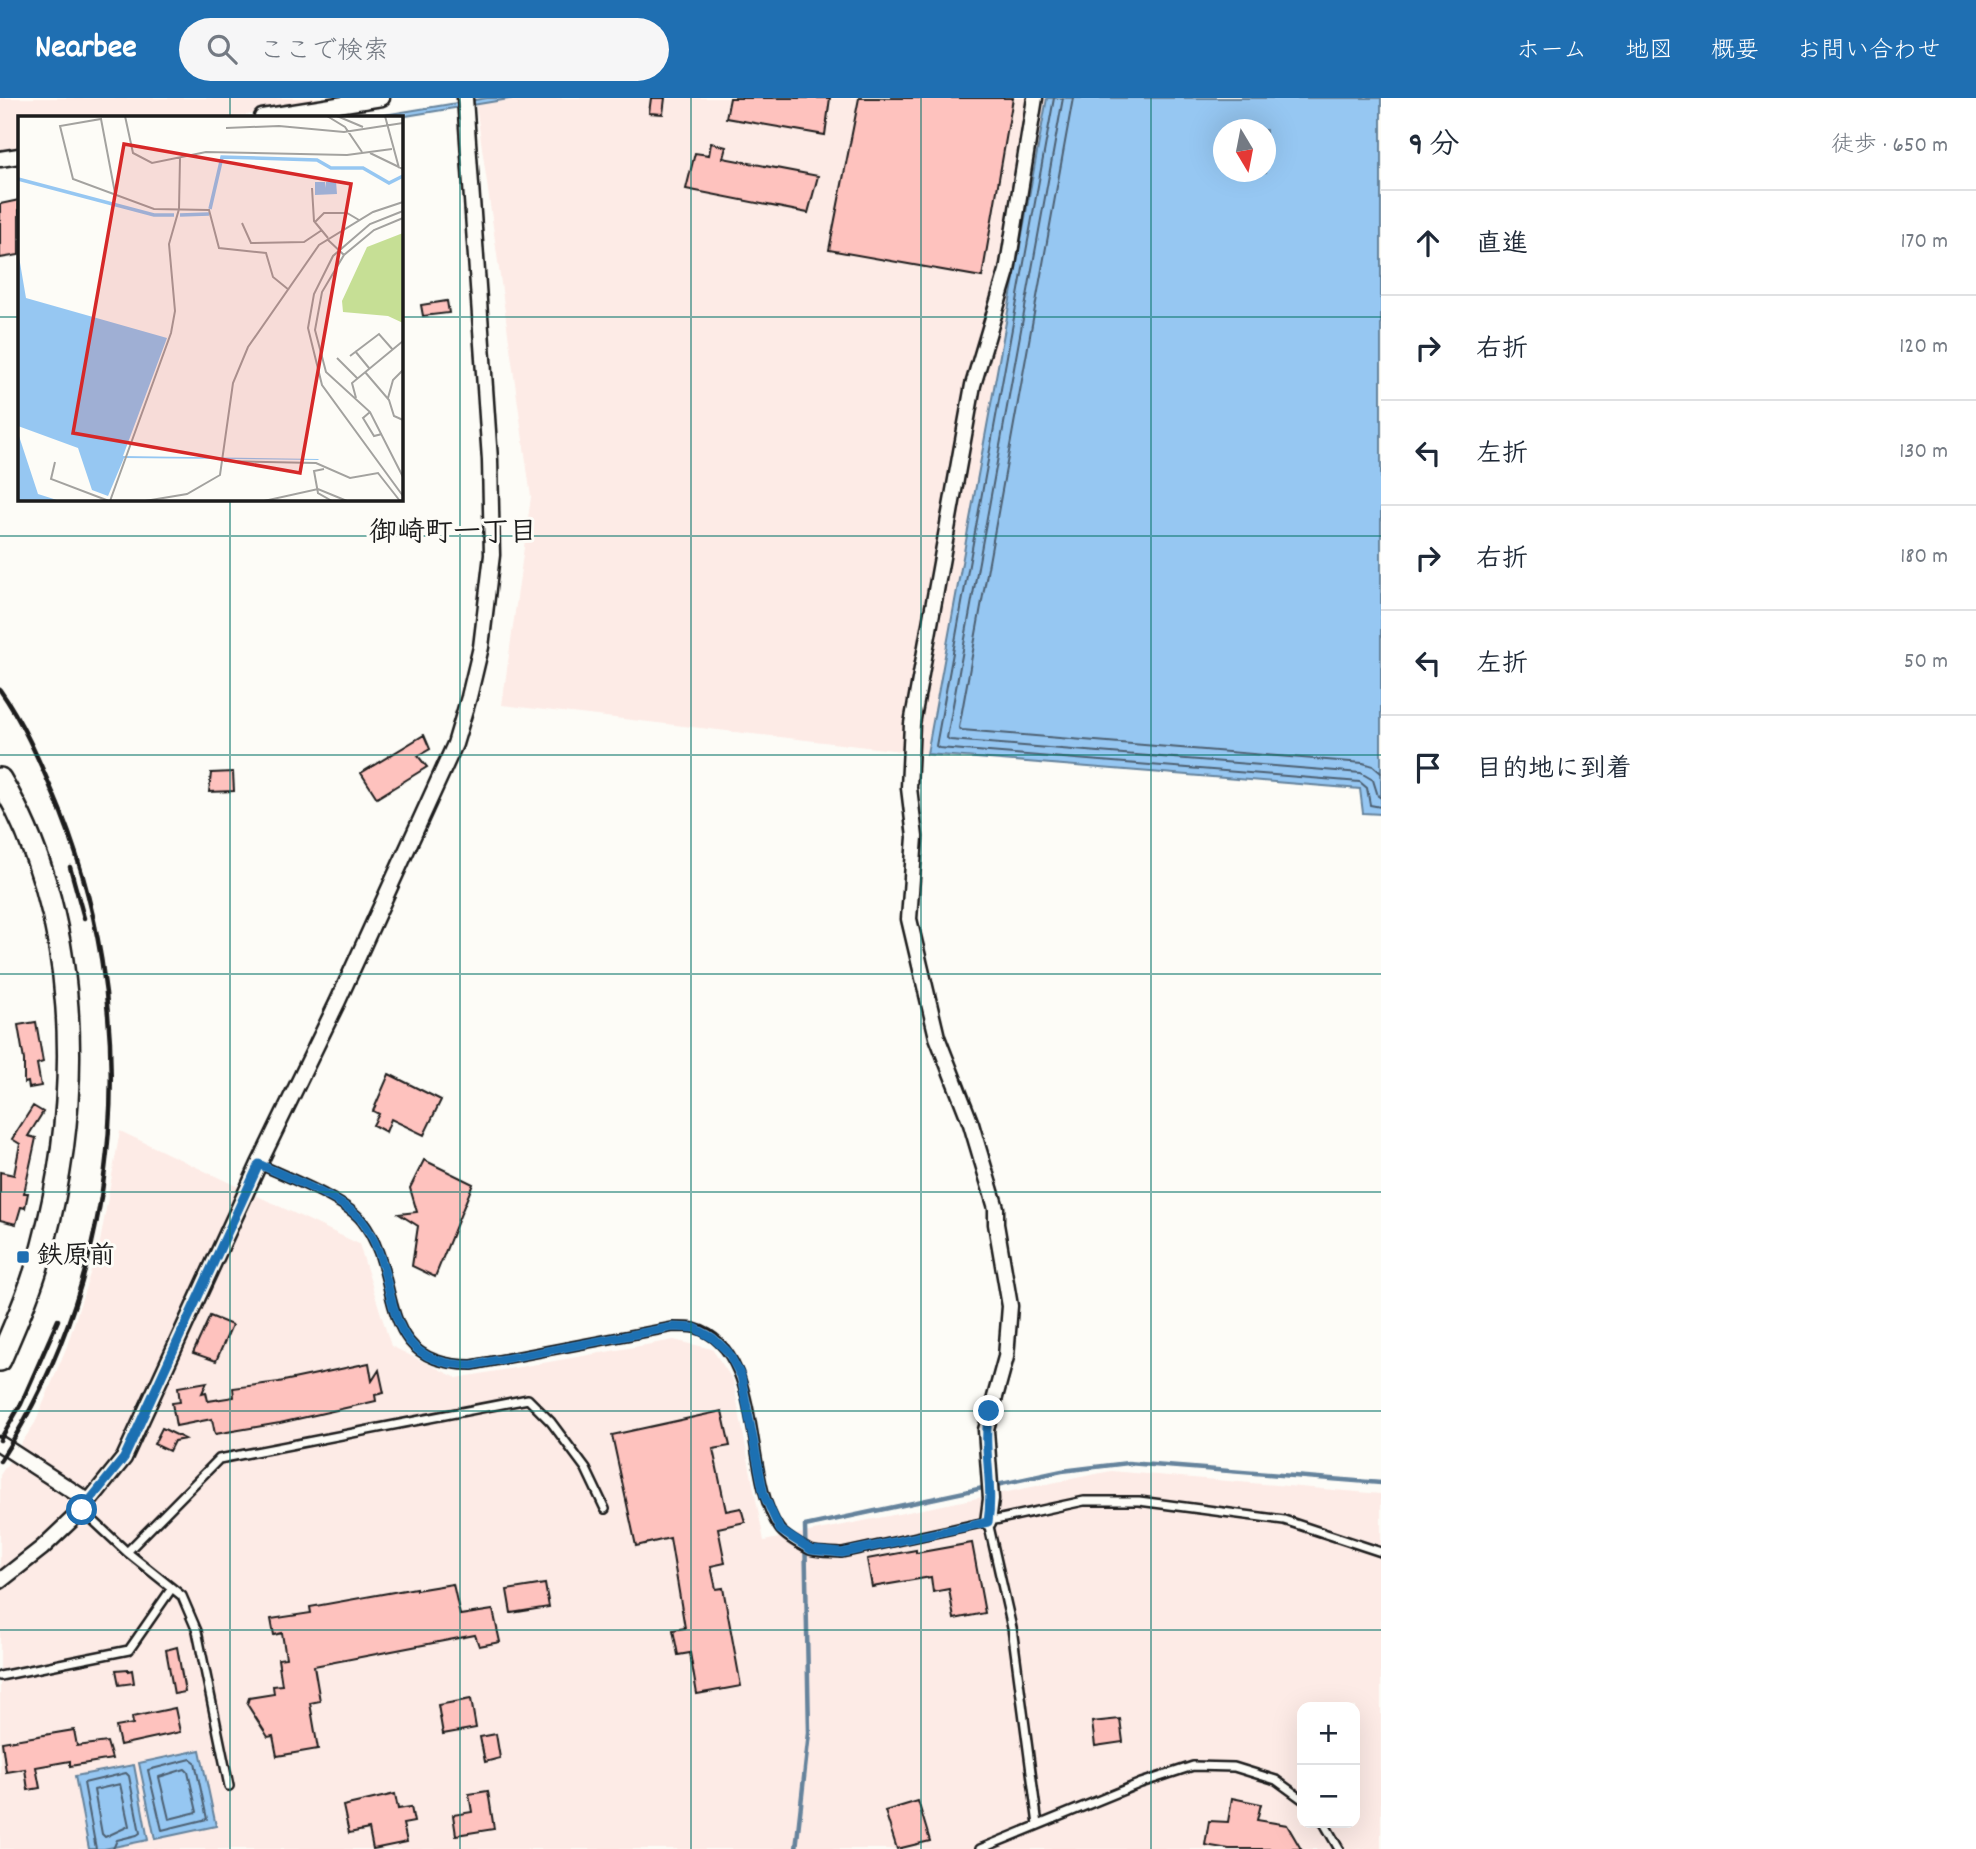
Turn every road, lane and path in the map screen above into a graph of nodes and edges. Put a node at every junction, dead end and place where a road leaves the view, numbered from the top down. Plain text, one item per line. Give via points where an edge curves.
1 (382, 98) edge
2 (1035, 98) edge
3 (465, 101) edge
4 (268, 116) edge
5 (18, 156) edge
6 (0, 159) edge
7 (0, 779) edge
8 (259, 1164) junction
9 (0, 1360) edge
10 (0, 1444) edge
11 (85, 1505) junction
12 (605, 1509) dead end
13 (988, 1522) junction
14 (127, 1552) junction
15 (1381, 1552) edge
16 (0, 1581) edge
17 (172, 1588) junction
18 (0, 1676) edge
19 (229, 1786) dead end
20 (1297, 1795) edge
21 (1038, 1825) junction
22 (1327, 1828) edge
23 (980, 1849) edge
24 (1339, 1849) edge

1 - 4 street
2 - 13 street via 1007,271 973,386 912,724 909,788 915,837 909,919 937,1037 971,1124 996,1208 1010,1306 1006,1357 985,1430 992,1499
3 - 8 street via 492,511 489,594 481,647 455,744 439,784
5 - 6 street
7 - 9 street via 27,837 54,915 66,987 69,1051 65,1118 43,1247
8 - 11 street via 124,1458
8 - 13 lane via 349,1208 362,1220 373,1237 402,1332 432,1359 472,1365 673,1327 695,1328 713,1338 728,1352 741,1376 764,1495 780,1530 811,1550 842,1553
10 - 11 street
11 - 14 lane
11 - 16 street
12 - 14 lane via 586,1469 528,1399 219,1459
13 - 15 lane via 1084,1501 1139,1501 1284,1520
13 - 21 lane via 1012,1628
14 - 17 lane
17 - 18 lane via 129,1650
17 - 19 lane via 182,1596 197,1631
20 - 21 lane via 1276,1780 1234,1767 1193,1766
21 - 23 lane
22 - 24 lane

